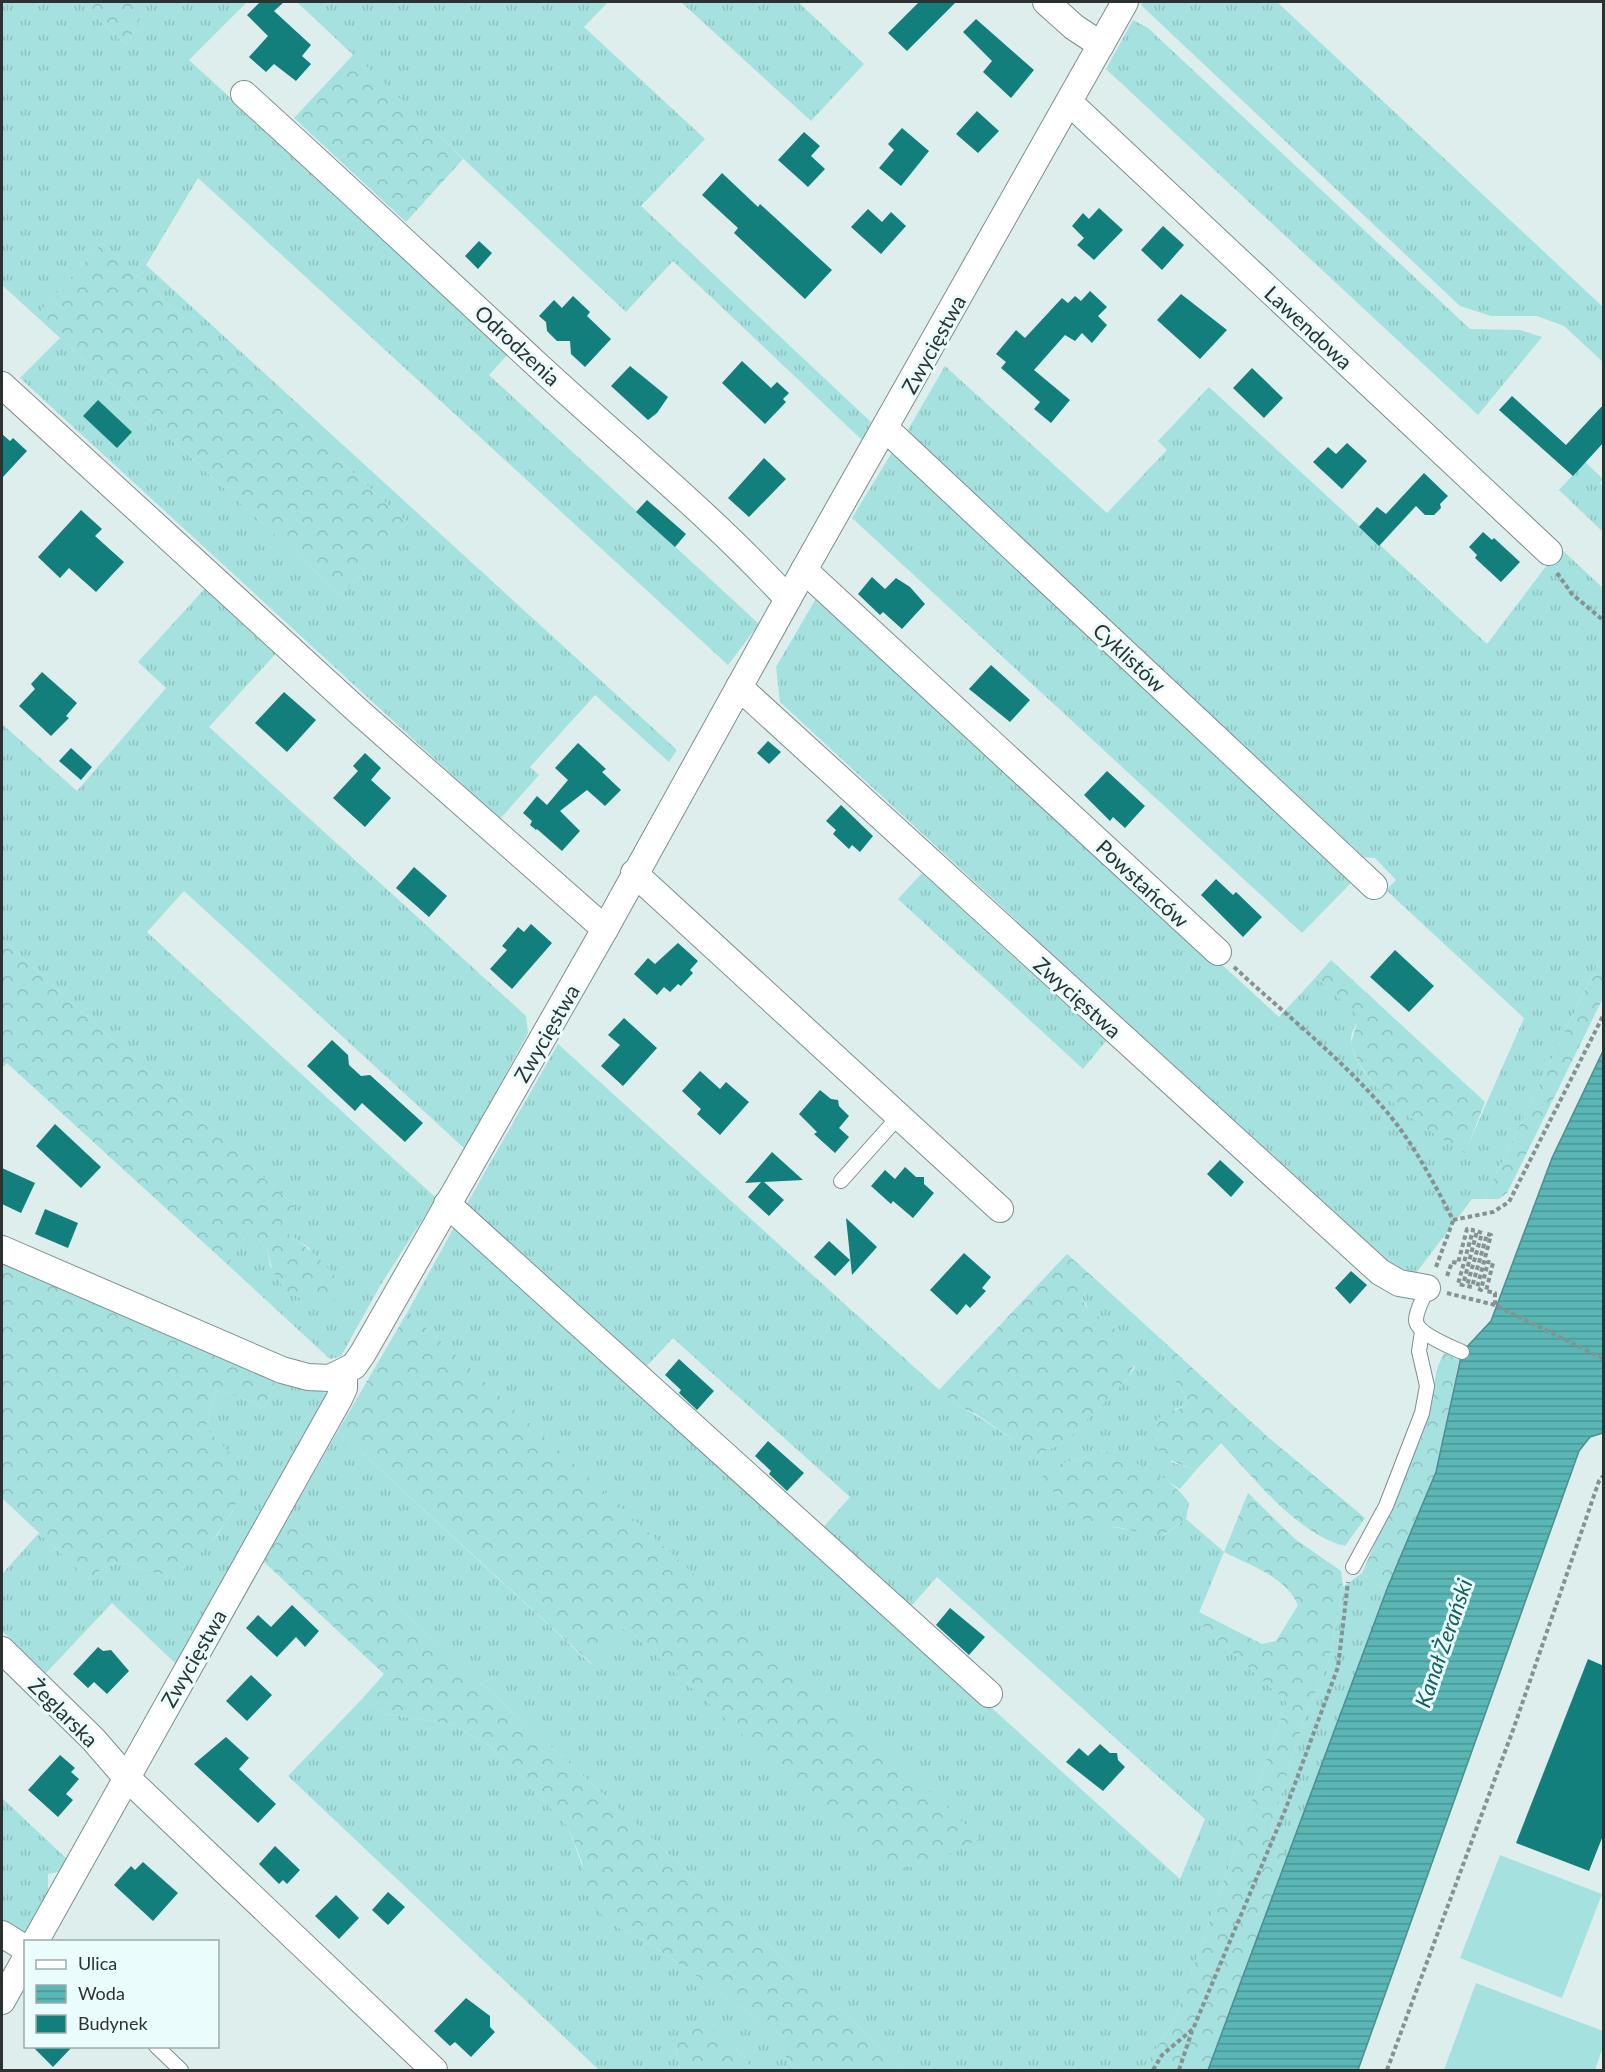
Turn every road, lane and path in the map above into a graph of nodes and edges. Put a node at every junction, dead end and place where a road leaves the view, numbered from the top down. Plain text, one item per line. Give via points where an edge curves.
1 (1046, 2) edge
2 (1125, 2) edge
3 (1101, 45) junction
4 (244, 94) dead end
5 (1069, 102) junction
6 (2, 385) edge
7 (885, 428) junction
8 (1549, 552) joint
9 (804, 570) junction
10 (788, 599) junction
11 (1604, 621) edge
12 (739, 687) junction
13 (634, 873) junction
14 (1374, 886) dead end
15 (605, 929) junction
16 (1218, 952) joint
17 (1604, 1014) edge
18 (900, 1115) junction
19 (842, 1181) dead end
20 (447, 1204) junction
21 (1000, 1209) dead end
22 (1453, 1220) junction
23 (2, 1250) edge
24 (1441, 1287) junction
25 (1495, 1305) junction
26 (1422, 1332) junction
27 (1462, 1352) dead end
28 (1604, 1359) edge
29 (344, 1372) junction
30 (1604, 1474) edge
31 (1353, 1567) joint
32 (2, 1650) edge
33 (989, 1695) dead end
34 (125, 1776) junction
35 (2, 1934) edge
36 (36, 1940) edge
37 (24, 1942) edge
38 (24, 1961) edge
39 (2, 2001) edge
40 (1193, 2029) junction
41 (158, 2048) edge
42 (181, 2070) edge
43 (434, 2070) edge
44 (1153, 2070) edge
45 (1179, 2070) edge
46 (1387, 2070) edge

1 - 3 street
2 - 3 street, Zwycięstwa
3 - 5 street, Zwycięstwa
4 - 10 street, Odrodzenia via 711,519
5 - 7 street, Zwycięstwa
5 - 8 street, Lawendowa
6 - 15 street via 358,711
7 - 9 street, Zwycięstwa
7 - 14 street, Cyklistów
8 - 11 path via 1567,587
9 - 10 street, Zwycięstwa
9 - 16 street, Powstańców
10 - 12 street, Zwycięstwa
12 - 13 street, Zwycięstwa
12 - 24 street, Zwycięstwa via 1380,1272 1399,1283
13 - 15 street, Zwycięstwa
13 - 18 street
15 - 20 street, Zwycięstwa
16 - 22 path via 1326,1048 1396,1123
17 - 22 path via 1509,1202 1493,1212
18 - 19 lane
18 - 21 street
20 - 29 street, Zwycięstwa via 363,1353
20 - 33 street
22 - 24 path
23 - 29 street via 282,1370 330,1378
24 - 25 path
24 - 25 path via 1452,1262 1458,1263 1467,1228 1473,1230 1458,1284 1463,1285 1478,1231 1482,1233 1467,1286 1472,1287 1487,1234 1491,1235 1476,1288 1481,1290 1488,1262 1493,1263 1486,1291 1495,1293
24 - 26 lane via 1416,1319
25 - 28 path
26 - 27 lane
26 - 31 lane via 1419,1351 1427,1386 1420,1420 1386,1506
29 - 34 street, Zwycięstwa via 339,1399
30 - 46 path
31 - 40 path via 1347,1584 1338,1666 1286,1808
32 - 34 street, Żeglarska
34 - 36 street, Zwycięstwa
34 - 43 street, Żeglarska
35 - 37 street
38 - 39 street, Zwycięstwa
40 - 44 path via 1162,2055
40 - 45 path
41 - 42 lane

